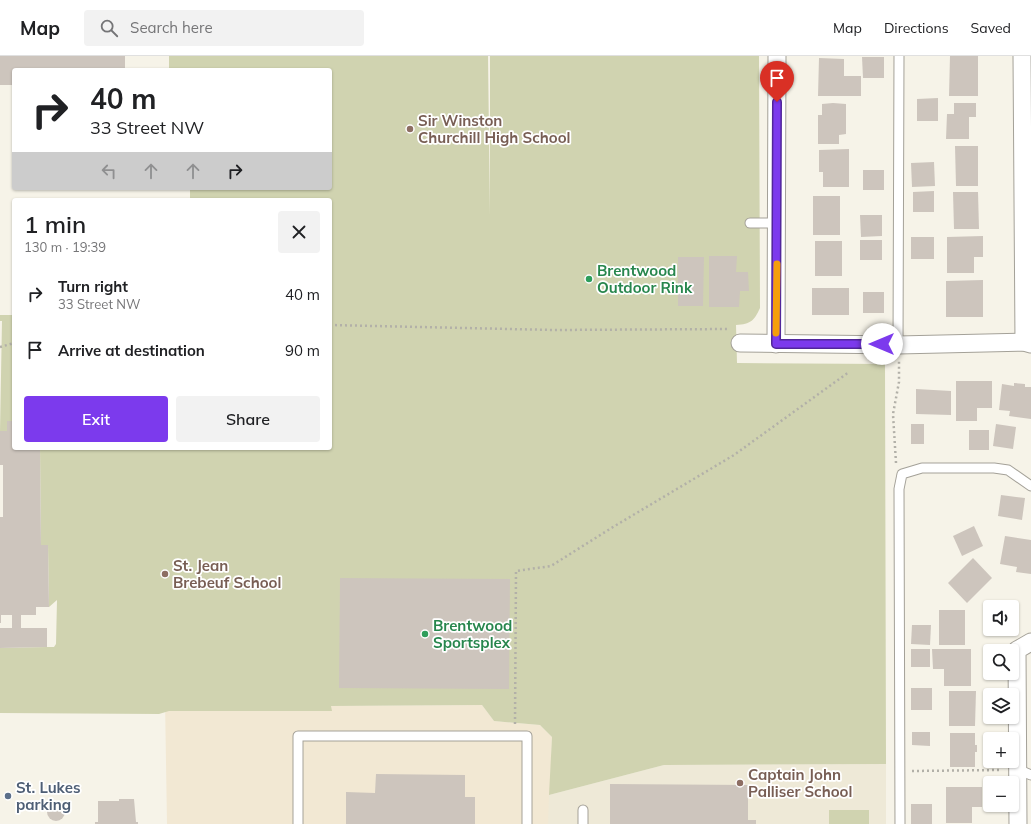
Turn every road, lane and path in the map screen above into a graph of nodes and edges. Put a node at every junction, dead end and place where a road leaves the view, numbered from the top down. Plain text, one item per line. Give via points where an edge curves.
1 (777, 56) edge
2 (899, 56) edge
3 (1022, 56) edge
4 (750, 223) dead end
5 (777, 223) junction
6 (332, 325) edge
7 (12, 343) edge
8 (740, 343) joint
9 (1027, 343) edge
10 (776, 344) junction
11 (898, 345) junction
12 (0, 347) edge
13 (849, 372) dead end
14 (902, 474) junction
15 (1031, 486) edge
16 (1031, 642) edge
17 (515, 736) junction
18 (900, 771) junction
19 (1024, 772) edge
20 (583, 810) dead end
21 (298, 824) edge
22 (527, 824) edge
23 (583, 824) edge
24 (900, 824) edge
25 (1018, 824) edge

1 - 5 street
2 - 11 lane
3 - 9 street
4 - 5 lane
5 - 10 street
6 - 8 path via 554,330 742,329
7 - 12 path
8 - 10 street
9 - 11 street
10 - 11 street
11 - 14 path via 900,372 893,419 896,465
13 - 17 path via 734,455 551,566 516,571
14 - 15 lane via 922,468 994,468 1008,470
14 - 18 lane via 899,489
16 - 19 street via 1017,650
17 - 21 lane via 298,736
17 - 22 lane via 527,736
18 - 19 path
18 - 24 lane
19 - 25 street
20 - 23 lane

